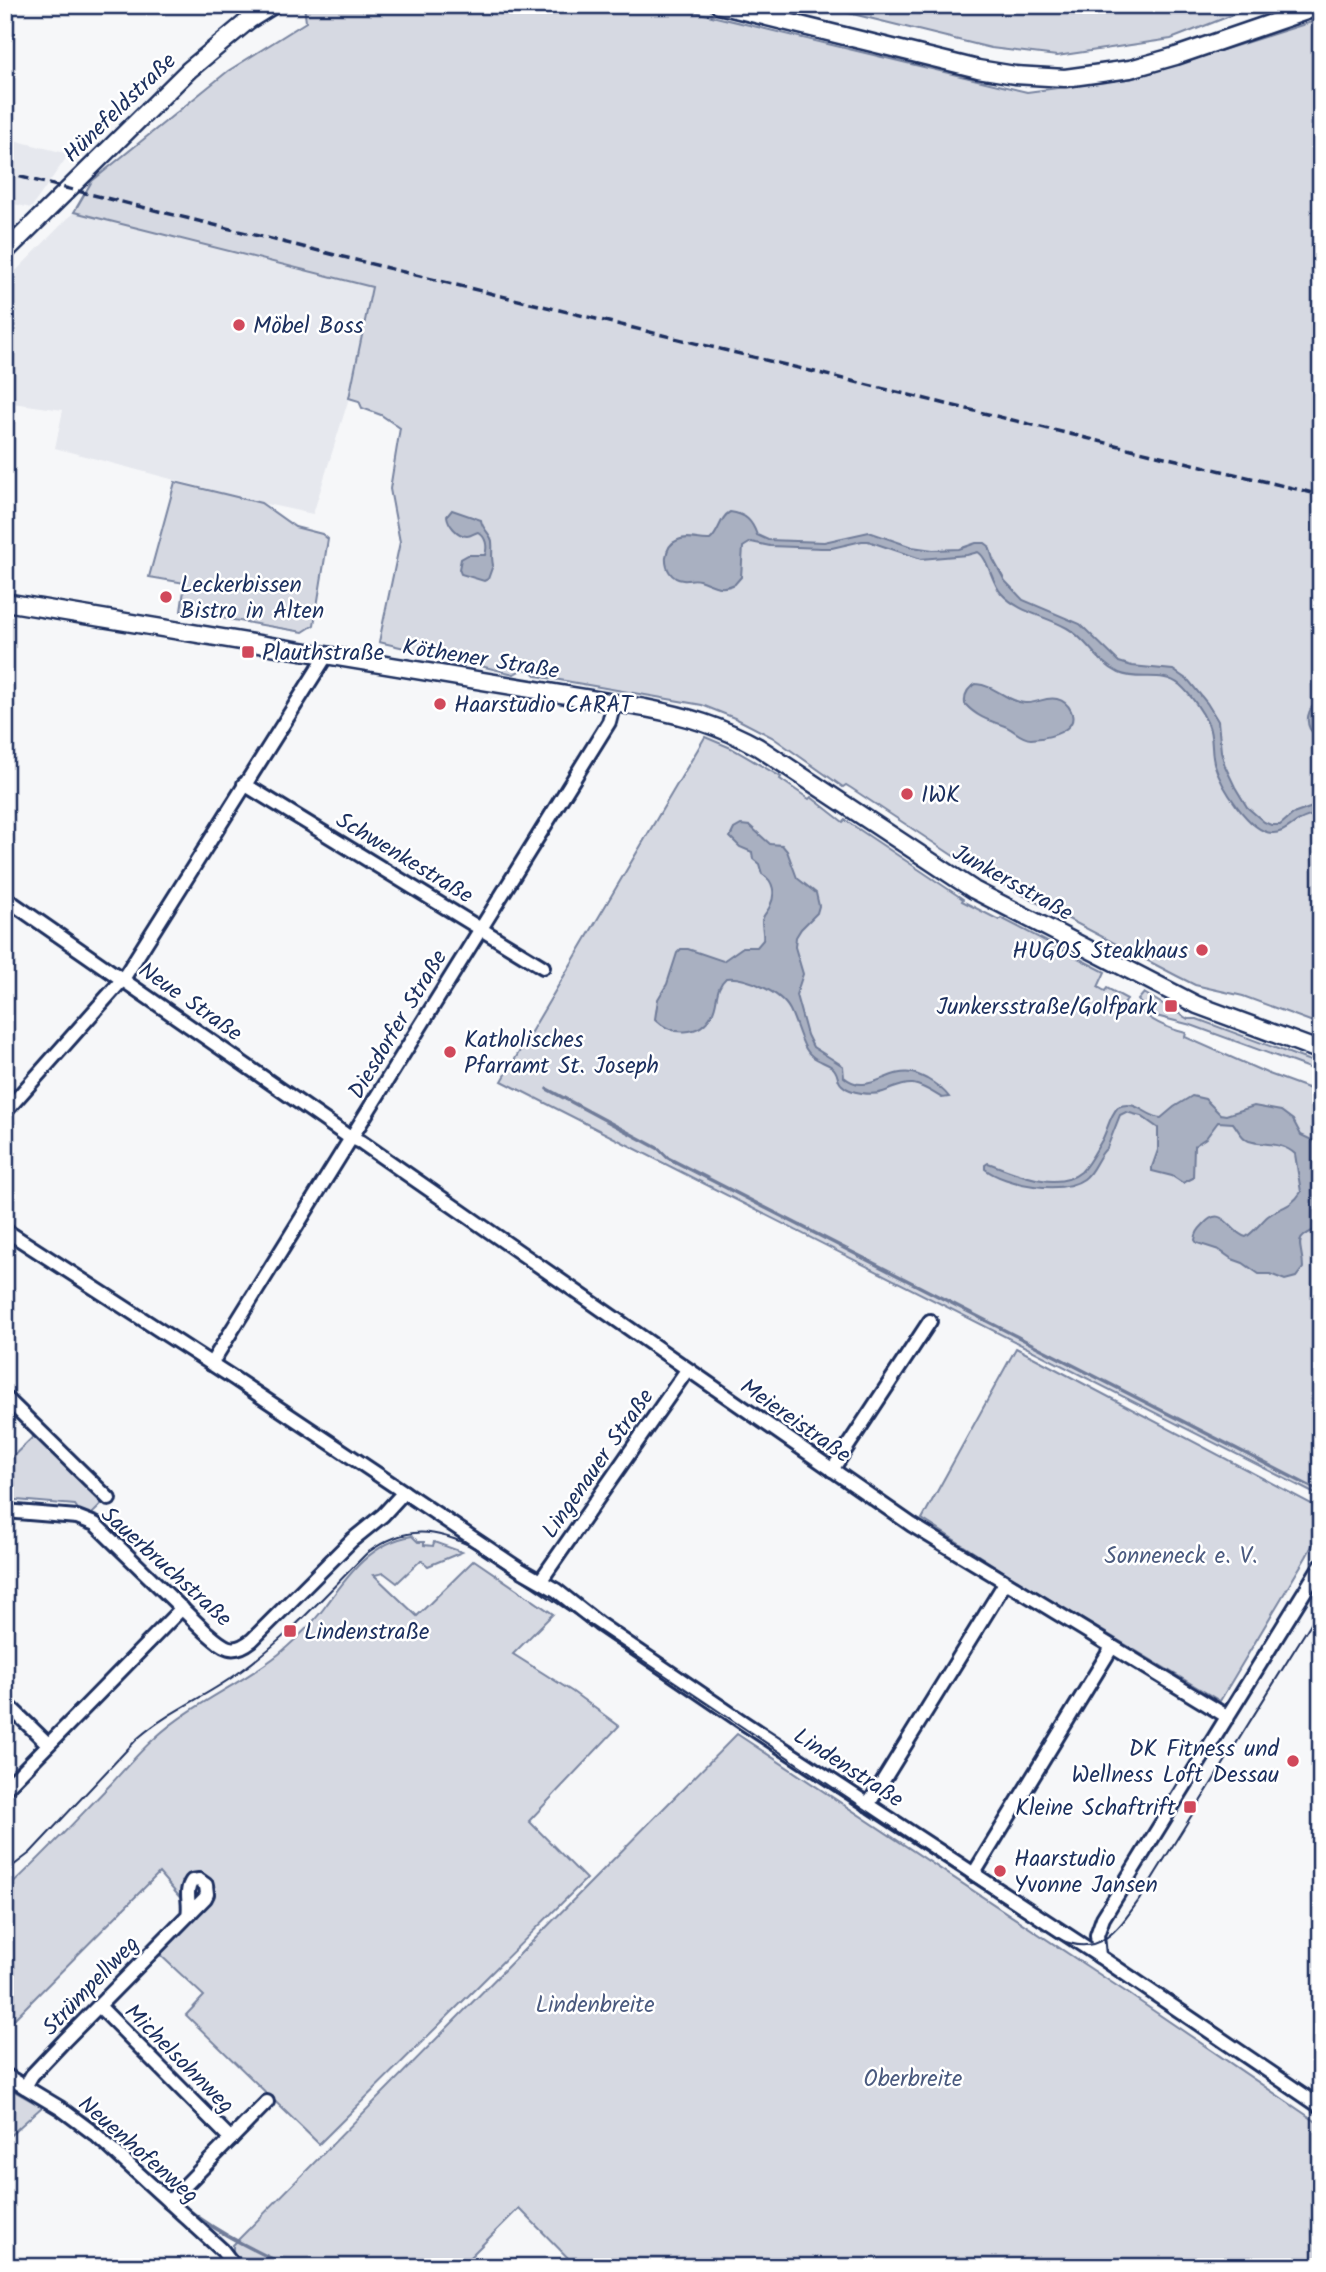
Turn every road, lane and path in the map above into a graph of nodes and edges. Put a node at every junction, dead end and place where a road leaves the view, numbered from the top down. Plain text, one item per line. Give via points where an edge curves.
1 (273, 5) edge
2 (719, 5) edge
3 (1321, 6) edge
4 (5, 252) edge
5 (5, 602) edge
6 (326, 656) junction
7 (614, 703) junction
8 (700, 720) joint
9 (244, 784) junction
10 (5, 898) edge
11 (479, 927) junction
12 (543, 967) dead end
13 (123, 979) junction
14 (1321, 1051) edge
15 (5, 1112) edge
16 (353, 1138) junction
17 (5, 1230) edge
18 (930, 1321) dead end
19 (211, 1364) junction
20 (687, 1370) junction
21 (5, 1397) edge
22 (832, 1470) junction
23 (404, 1492) junction
24 (109, 1499) dead end
25 (5, 1511) edge
26 (1321, 1565) edge
27 (541, 1580) junction
28 (1005, 1583) junction
29 (182, 1608) junction
30 (1112, 1647) junction
31 (5, 1696) edge
32 (1228, 1717) junction
33 (48, 1744) junction
34 (5, 1789) edge
35 (868, 1805) junction
36 (973, 1875) junction
37 (188, 1914) dead end
38 (1099, 1956) junction
39 (99, 2006) junction
40 (5, 2076) edge
41 (29, 2081) junction
42 (267, 2102) dead end
43 (1321, 2107) edge
44 (231, 2139) junction
45 (172, 2199) junction
46 (234, 2267) edge

1 - 4 main road, Hünefeldstraße via 189,70
2 - 3 main road via 978,69 1065,78 1130,69
5 - 6 main road, Köthener Straße
6 - 7 main road, Köthener Straße
6 - 9 street
7 - 8 main road, Köthener Straße
7 - 11 street, Diesdorfer Straße via 609,722
8 - 14 main road, Junkersstraße via 758,747 974,890 1197,1005
9 - 11 street, Schwenkestraße
9 - 13 street
10 - 13 street, Neue Straße
11 - 12 street, Schwenkestraße
11 - 16 street, Diesdorfer Straße
13 - 15 street
13 - 16 street, Neue Straße
16 - 19 street, Diesdorfer Straße
16 - 20 street, Meiereistraße
17 - 19 street, Lindenstraße
18 - 22 street
19 - 23 street, Lindenstraße
20 - 22 street, Meiereistraße
20 - 27 street, Lingenauer Straße
21 - 24 street
22 - 28 street, Meiereistraße
23 - 27 street, Lindenstraße
23 - 29 street, Sauerbruchstraße via 243,1647 225,1647
25 - 29 street, Sauerbruchstraße via 77,1517 95,1524
26 - 32 street
27 - 35 street, Lindenstraße via 610,1632
28 - 30 street, Meiereistraße
28 - 35 street
29 - 33 street
30 - 32 street, Meiereistraße
30 - 36 street
31 - 33 street via 8,1705
32 - 38 street via 1103,1918
33 - 34 street
35 - 36 street, Lindenstraße
36 - 38 street, Lindenstraße
37 - 39 street, Strümpellweg
38 - 43 street, Lindenstraße
39 - 41 street, Strümpellweg
39 - 44 street, Michelsohnweg
40 - 41 street, Neuenhofenweg
41 - 45 street, Neuenhofenweg
42 - 44 street
44 - 45 street
45 - 46 street, Neuenhofenweg

